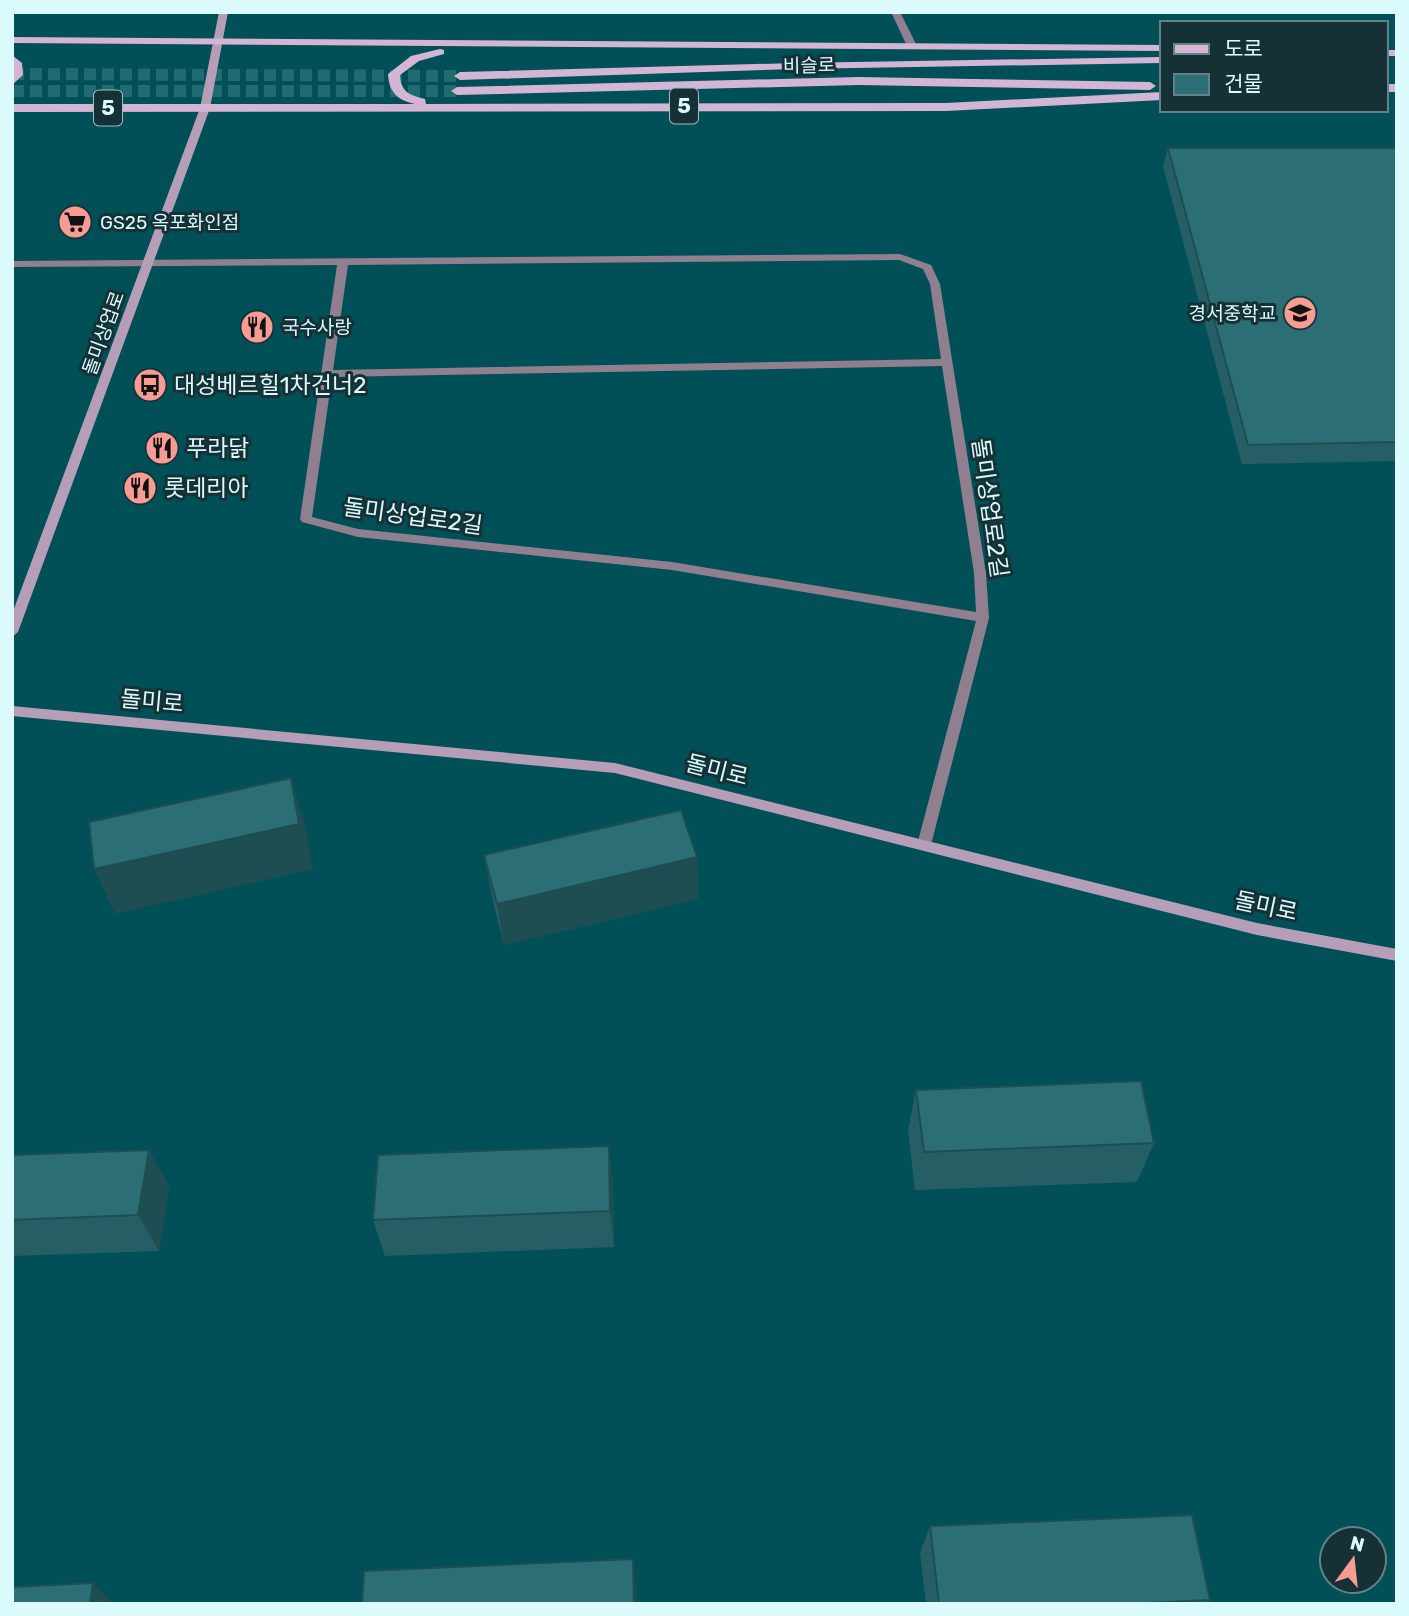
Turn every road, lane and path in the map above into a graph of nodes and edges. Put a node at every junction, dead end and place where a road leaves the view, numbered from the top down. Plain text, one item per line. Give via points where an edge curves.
1 (224, 12) edge
2 (895, 12) edge
3 (12, 40) edge
4 (216, 43) junction
5 (475, 45) junction
6 (912, 46) junction
7 (1160, 48) edge
8 (12, 58) edge
9 (1160, 60) edge
10 (460, 76) tunnel mouth
11 (12, 82) edge
12 (1160, 86) edge
13 (457, 92) tunnel mouth
14 (1160, 96) edge
15 (441, 106) junction
16 (12, 108) edge
17 (205, 108) junction
18 (343, 261) junction
19 (148, 263) junction
20 (12, 264) edge
21 (947, 362) junction
22 (327, 374) junction
23 (983, 618) junction
24 (12, 632) edge
25 (12, 711) edge
26 (924, 845) junction
27 (1397, 955) edge

1 - 4 main road, 돌미상업로
2 - 6 street
3 - 4 main road
4 - 5 main road
4 - 17 main road, 돌미상업로
5 - 6 main road
5 - 15 main road via 417,57 394,74 394,88 405,98
6 - 7 main road
8 - 11 main road via 17,75
9 - 10 main road, 비슬로 / 5
12 - 13 main road, 비슬로 / 5 via 859,81
14 - 15 main road, 5 via 946,107
15 - 17 main road, 5
16 - 17 main road, 5
17 - 19 main road, 돌미상업로
18 - 19 street, 돌미상업로2길
18 - 21 street, 돌미상업로2길 via 900,257 927,267 935,284
18 - 22 street
19 - 20 street, 돌미상업로2길
19 - 24 main road, 돌미상업로
21 - 22 street
21 - 23 street, 돌미상업로2길
22 - 23 street, 돌미상업로2길 via 306,519 358,533 672,566
23 - 26 street, 돌미상업로2길
25 - 26 main road, 돌미로 via 615,768
26 - 27 main road, 돌미로 via 1256,929

